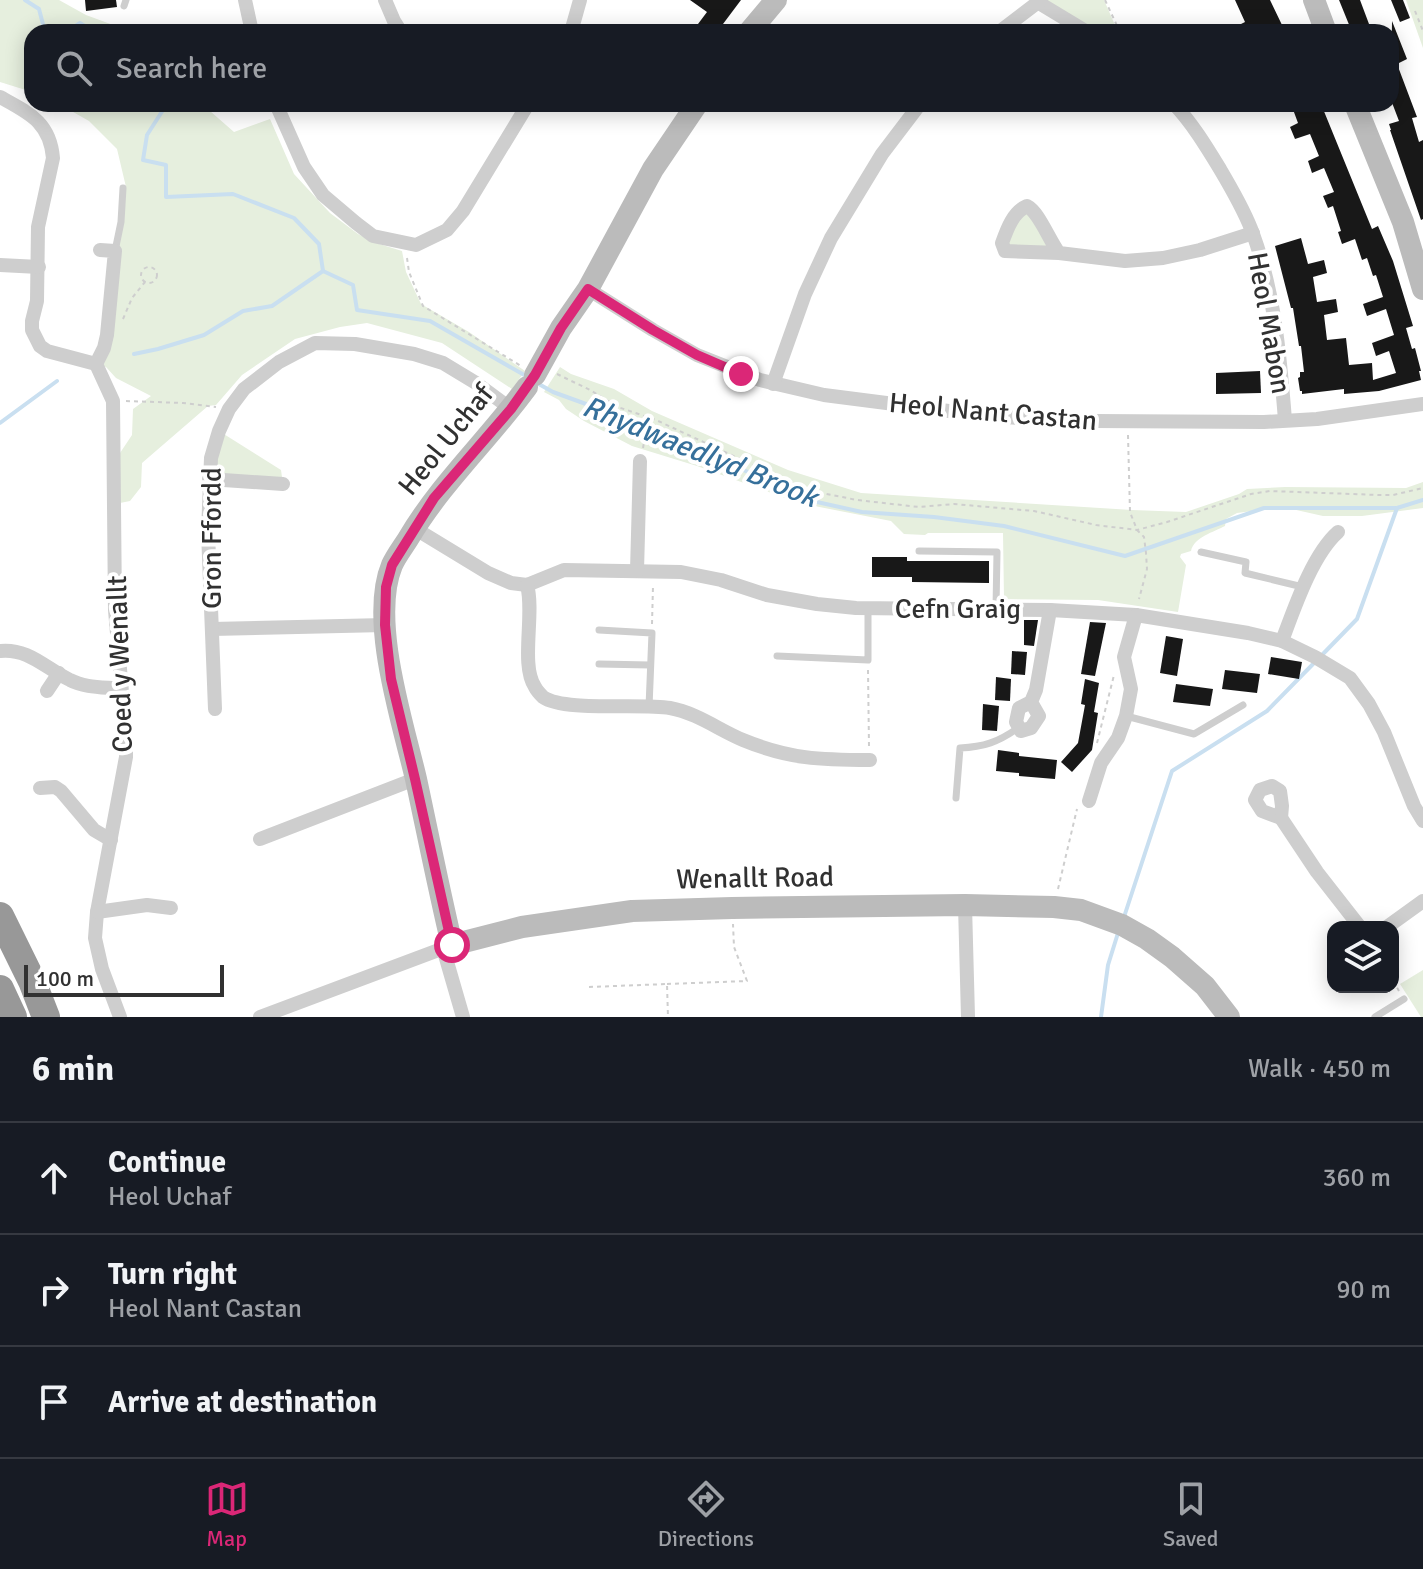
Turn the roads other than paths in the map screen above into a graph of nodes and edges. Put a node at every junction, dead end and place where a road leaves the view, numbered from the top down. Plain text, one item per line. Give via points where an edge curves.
1 (245, 0) edge
2 (385, 0) edge
3 (580, 0) edge
4 (776, 0) edge
5 (1314, 0) edge
6 (1040, 2) edge
7 (250, 24) edge
8 (397, 24) edge
9 (573, 24) edge
10 (756, 24) edge
11 (1010, 24) edge
12 (1074, 24) edge
13 (1323, 24) edge
14 (0, 97) edge
15 (24, 112) edge
16 (25, 112) edge
17 (280, 112) edge
18 (521, 112) edge
19 (692, 112) edge
20 (914, 112) edge
21 (1180, 112) edge
22 (1358, 112) edge
23 (123, 188) dead end
24 (1253, 233) junction
25 (108, 251) joint
26 (1059, 253) dead end
27 (0, 265) edge
28 (39, 267) junction
29 (588, 289) junction
30 (1423, 289) edge
31 (96, 364) junction
32 (773, 384) junction
33 (1423, 404) edge
34 (511, 409) junction
35 (1285, 420) junction
36 (640, 461) road end
37 (209, 479) junction
38 (283, 484) dead end
39 (414, 528) junction
40 (1338, 532) dead end
41 (919, 551) dead end
42 (1201, 552) dead end
43 (637, 571) junction
44 (527, 585) junction
45 (1303, 587) junction
46 (996, 608) junction
47 (868, 609) junction
48 (1050, 610) junction
49 (1136, 615) junction
50 (385, 625) junction
51 (212, 629) junction
52 (599, 630) dead end
53 (1282, 641) junction
54 (0, 651) edge
55 (777, 656) dead end
56 (599, 664) dead end
57 (650, 665) junction
58 (59, 673) junction
59 (121, 689) junction
60 (47, 691) dead end
61 (1243, 705) dead end
62 (649, 707) junction
63 (215, 709) dead end
64 (1126, 716) junction
65 (1018, 728) joint
66 (870, 760) road end
67 (415, 779) junction
68 (40, 788) dead end
69 (956, 798) dead end
70 (1089, 801) road end
71 (1281, 818) dead end
72 (1423, 821) edge
73 (260, 839) dead end
74 (111, 840) junction
75 (1423, 901) edge
76 (965, 905) junction
77 (171, 908) dead end
78 (97, 912) junction
79 (0, 916) edge
80 (1355, 921) edge
81 (1395, 921) edge
82 (447, 947) junction
83 (0, 989) edge
84 (1404, 999) dead end
85 (13, 1017) edge
86 (46, 1017) edge
87 (120, 1017) edge
88 (260, 1017) edge
89 (463, 1017) edge
90 (968, 1017) edge
91 (1229, 1017) edge
92 (1375, 1017) edge

1 - 7 street
2 - 8 street
3 - 9 street
4 - 10 street
5 - 13 street
6 - 11 street
6 - 12 street
14 - 15 street
16 - 28 street via 47,133 53,158 38,227
17 - 18 street via 323,195 373,236 416,245 447,230 463,211
19 - 29 street, Heol Uchaf via 653,169
20 - 32 street via 831,238
21 - 24 street, Heol Mabon via 1214,160
22 - 30 street via 1403,222
23 - 25 lane via 121,222
24 - 26 street via 1163,258 1125,261
24 - 35 street, Heol Mabon via 1274,316
25 - 31 street via 108,325
27 - 28 street
28 - 31 street via 35,339 47,351
29 - 32 street, Heol Nant Castan via 697,355
29 - 34 street, Heol Uchaf
31 - 59 street, Coed y Wenallt via 113,401
32 - 35 street, Heol Nant Castan via 824,395 1042,420
33 - 35 street, Heol Nant Castan
34 - 37 street, Gron Ffordd via 443,363 355,344 315,343 244,389 214,445
34 - 39 street, Heol Uchaf
36 - 43 street
37 - 38 street
37 - 51 street, Gron Ffordd
39 - 44 street via 488,573
39 - 50 street, Heol Uchaf via 392,565
40 - 45 street
41 - 46 lane via 997,552
42 - 45 lane via 1246,562 1245,573
43 - 44 street, Cefn Graig via 564,570
43 - 47 street, Cefn Graig via 681,572 767,595
44 - 62 street via 528,662 532,684 543,696 573,704
45 - 53 street
46 - 47 street, Cefn Graig
46 - 48 street, Cefn Graig
47 - 55 lane via 868,660
48 - 49 street, Cefn Graig
48 - 65 street via 1036,690 1031,702 1019,708
49 - 53 street, Cefn Graig
49 - 64 street via 1124,657 1131,689
50 - 51 street, Gron Ffordd
50 - 67 street, Heol Uchaf via 391,679
51 - 63 street
52 - 57 lane via 652,633
53 - 72 street, Cefn Graig via 1350,678 1384,732
54 - 58 street via 23,653
56 - 57 lane
57 - 62 lane
58 - 59 street via 85,685
58 - 60 street
59 - 74 street, Coed y Wenallt via 126,757
61 - 64 lane via 1194,734
62 - 66 street via 691,714 742,740 793,757
64 - 70 street via 1101,763
65 - 69 lane via 1001,740 960,748
67 - 73 street
67 - 82 street, Heol Uchaf
68 - 74 street via 61,791 94,830
71 - 80 street
74 - 78 street, Coed y Wenallt
75 - 81 street
76 - 82 street, Wenallt Road via 632,911 522,927
76 - 90 street
76 - 91 street, Wenallt Road via 1081,910 1122,925 1172,957
77 - 78 street via 147,905
78 - 87 street, Coed y Wenallt via 97,951
79 - 86 highway
82 - 88 street, Wenallt Road
82 - 89 street
83 - 85 highway
84 - 92 lane

